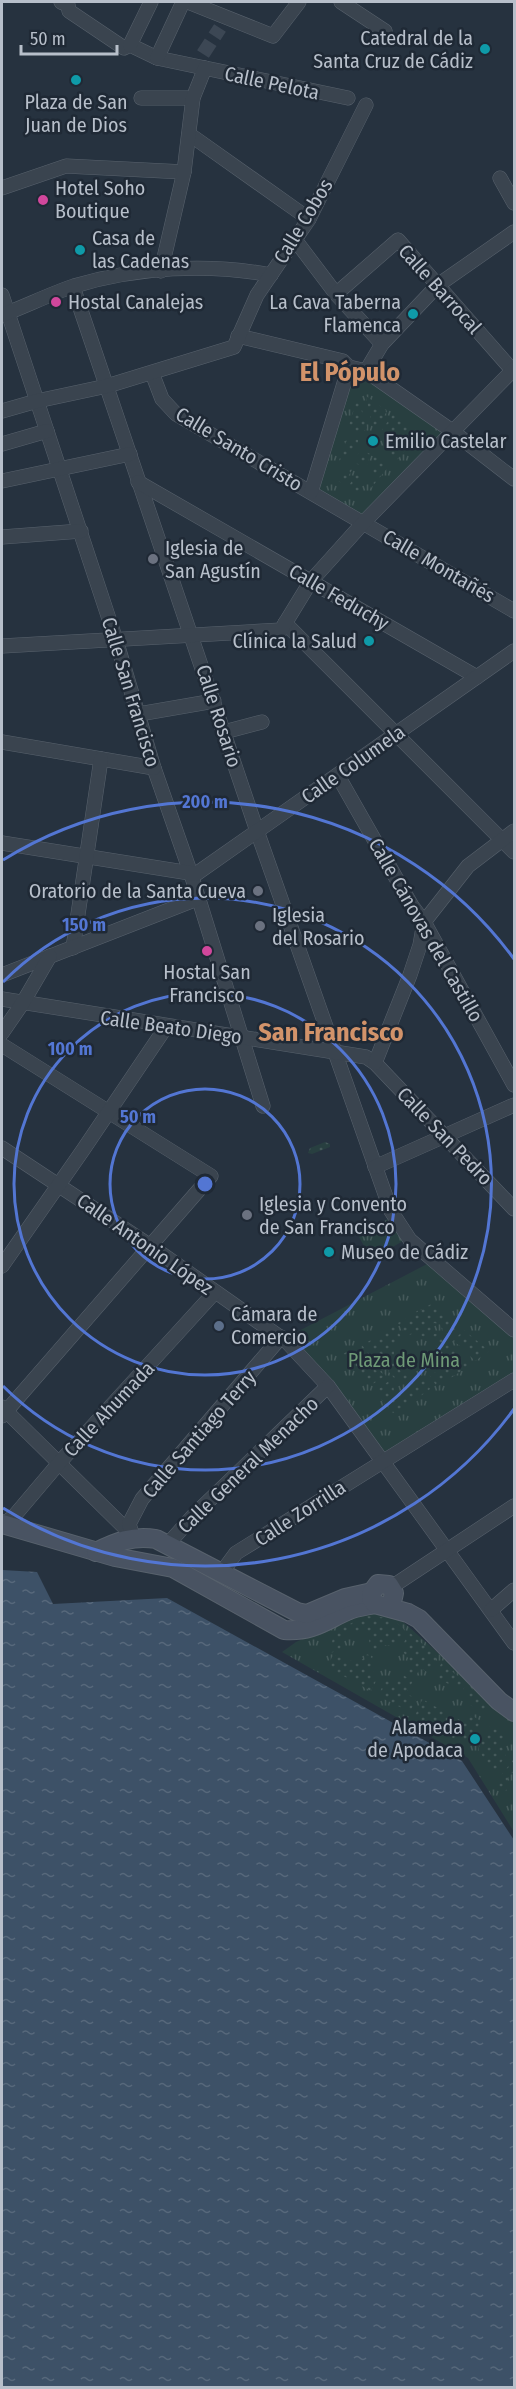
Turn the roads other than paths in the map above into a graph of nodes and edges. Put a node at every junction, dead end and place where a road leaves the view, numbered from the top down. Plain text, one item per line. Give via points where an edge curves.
1 (61, 2) edge
2 (151, 2) edge
3 (183, 2) edge
4 (188, 2) edge
5 (299, 2) edge
6 (342, 2) edge
7 (222, 15) edge
8 (385, 32) dead end
9 (130, 45) junction
10 (159, 58) junction
11 (201, 62) junction
12 (141, 98) dead end
13 (194, 98) junction
14 (348, 98) dead end
15 (366, 105) dead end
16 (189, 134) junction
17 (184, 172) junction
18 (500, 178) dead end
19 (2, 188) edge
20 (514, 203) edge
21 (309, 219) junction
22 (514, 232) edge
23 (296, 241) junction
24 (161, 271) junction
25 (271, 275) junction
26 (438, 285) junction
27 (73, 287) junction
28 (336, 294) junction
29 (2, 295) edge
30 (4, 314) edge
31 (238, 336) junction
32 (382, 344) junction
33 (349, 367) junction
34 (366, 371) junction
35 (152, 373) junction
36 (512, 376) edge
37 (107, 386) junction
38 (37, 401) junction
39 (2, 411) edge
40 (47, 430) junction
41 (452, 431) junction
42 (2, 444) edge
43 (130, 454) junction
44 (60, 469) junction
45 (514, 479) edge
46 (2, 481) edge
47 (138, 482) junction
48 (311, 492) junction
49 (363, 522) junction
50 (81, 531) junction
51 (2, 537) edge
52 (310, 581) junction
53 (514, 611) edge
54 (285, 623) junction
55 (192, 636) junction
56 (116, 640) junction
57 (2, 646) edge
58 (514, 651) edge
59 (477, 677) junction
60 (214, 701) junction
61 (139, 714) junction
62 (262, 722) dead end
63 (224, 732) junction
64 (396, 733) junction
65 (2, 742) edge
66 (101, 759) junction
67 (154, 768) junction
68 (338, 776) junction
69 (257, 831) junction
70 (514, 831) edge
71 (502, 841) junction
72 (2, 843) edge
73 (514, 852) edge
74 (87, 858) junction
75 (190, 874) junction
76 (197, 899) junction
77 (424, 922) junction
78 (73, 948) junction
79 (50, 956) junction
80 (2, 975) edge
81 (2, 999) edge
82 (22, 1004) junction
83 (166, 1027) junction
84 (2, 1033) edge
85 (240, 1037) junction
86 (2, 1045) edge
87 (334, 1053) junction
88 (375, 1063) junction
89 (514, 1085) edge
90 (514, 1105) edge
91 (263, 1106) dead end
92 (109, 1110) junction
93 (445, 1137) junction
94 (2, 1148) edge
95 (375, 1167) junction
96 (58, 1185) junction
97 (514, 1209) edge
98 (149, 1245) junction
99 (2, 1266) edge
100 (215, 1292) junction
101 (514, 1330) edge
102 (284, 1340) junction
103 (514, 1380) edge
104 (328, 1386) junction
105 (3, 1412) edge
106 (383, 1460) junction
107 (59, 1463) junction
108 (514, 1506) edge
109 (2, 1523) edge
110 (134, 1537) junction
111 (169, 1544) junction
112 (448, 1550) junction
113 (96, 1552) junction
114 (222, 1572) junction
115 (514, 1590) edge
116 (383, 1596) junction
117 (491, 1610) junction
118 (514, 1643) edge
119 (514, 1712) edge

1 - 9 street via 124,48
2 - 9 street
3 - 10 street
4 - 7 street
5 - 7 street via 273,36
6 - 8 street
9 - 10 street
10 - 11 street, Calle Pelota
11 - 13 street
11 - 14 street, Calle Pelota
12 - 13 street
13 - 16 street
15 - 21 street, Calle Cobos
16 - 17 street
16 - 21 street
17 - 19 street via 66,166
17 - 24 street
18 - 20 street
21 - 23 street, Calle Cobos
22 - 26 street
23 - 25 street, Calle Cobos
23 - 28 street
24 - 25 street via 218,267
24 - 27 street via 103,278
25 - 31 street, Calle Cobos
26 - 28 street, Calle Barrocal via 398,240
26 - 32 street
26 - 36 street, Calle Barrocal
27 - 30 street
27 - 37 street, Calle Rosario
28 - 32 street
29 - 30 street, Calle San Francisco
30 - 38 street, Calle San Francisco
31 - 33 street via 344,361
31 - 35 street via 234,347
32 - 34 street
33 - 34 street
33 - 48 street
34 - 41 street
35 - 37 street
35 - 48 street, Calle Santo Cristo via 162,399 176,414
36 - 41 street
37 - 38 street
37 - 43 street, Calle Rosario
38 - 39 street
38 - 40 street, Calle San Francisco
40 - 42 street
40 - 44 street, Calle San Francisco
41 - 45 street
41 - 49 street
43 - 44 street
43 - 47 street, Calle Rosario
44 - 46 street
44 - 50 street, Calle San Francisco
47 - 52 street, Calle Feduchy
47 - 55 street, Calle Rosario
48 - 49 street, Calle Santo Cristo
49 - 52 street
49 - 53 street, Calle Montañés
50 - 51 street
50 - 56 street, Calle San Francisco
52 - 54 street
52 - 59 street, Calle Feduchy
54 - 55 street via 281,630
54 - 64 street
55 - 56 street
55 - 60 street, Calle Rosario
56 - 57 street
56 - 61 street, Calle San Francisco
58 - 59 street, Calle Columela
59 - 64 street, Calle Columela
60 - 61 street
60 - 63 street, Calle Rosario
61 - 67 street, Calle San Francisco
62 - 63 street
63 - 69 street, Calle Rosario
64 - 68 street, Calle Columela
64 - 71 street
65 - 66 street
66 - 67 street
66 - 74 street
67 - 75 street, Calle San Francisco
68 - 69 street, Calle Columela
68 - 77 street, Calle Cánovas del Castillo
69 - 75 street, Calle Columela via 196,874
69 - 87 street, Calle Rosario
70 - 71 street
71 - 73 street
71 - 77 street via 468,866
72 - 74 street
74 - 75 street
74 - 78 street
75 - 76 street, Calle San Francisco
76 - 78 street
76 - 85 street, Calle San Francisco
77 - 88 street via 410,975
77 - 89 street, Calle Cánovas del Castillo
78 - 79 street
79 - 80 street
79 - 82 street
81 - 82 street, Calle Beato Diego
82 - 83 street, Calle Beato Diego
82 - 84 street
83 - 85 street, Calle Beato Diego
83 - 92 street
85 - 87 street, Calle Beato Diego
85 - 91 street, Calle San Francisco
86 - 92 street
87 - 88 street, Calle Beato Diego
87 - 95 street, Calle Rosario
88 - 93 street, Calle San Pedro
90 - 93 street
92 - 96 street
92 - 98 street via 211,1176
93 - 95 street
93 - 97 street, Calle San Pedro
94 - 96 street, Calle Antonio López
95 - 101 street, Calle Rosario via 391,1211 410,1240
96 - 98 street, Calle Antonio López
96 - 99 street
98 - 100 street, Calle Antonio López
98 - 105 street
100 - 102 street, Calle Antonio López
100 - 107 street, Calle Ahumada
102 - 104 street
102 - 110 street, Calle Santiago Terry via 142,1499 129,1524
103 - 106 street
104 - 106 street
104 - 111 street, Calle General Menacho
105 - 107 street
106 - 112 street
106 - 114 street, Calle Zorrilla via 236,1553
107 - 109 street, Calle Ahumada via 15,1515
107 - 110 street
108 - 112 street
109 - 113 street
110 - 111 street
110 - 113 street
111 - 114 street
112 - 116 street
112 - 117 street
113 - 116 street via 173,1568 284,1630 301,1632 313,1628
114 - 116 street via 307,1614 345,1598
115 - 117 street
116 - 119 street via 419,1619
117 - 118 street

